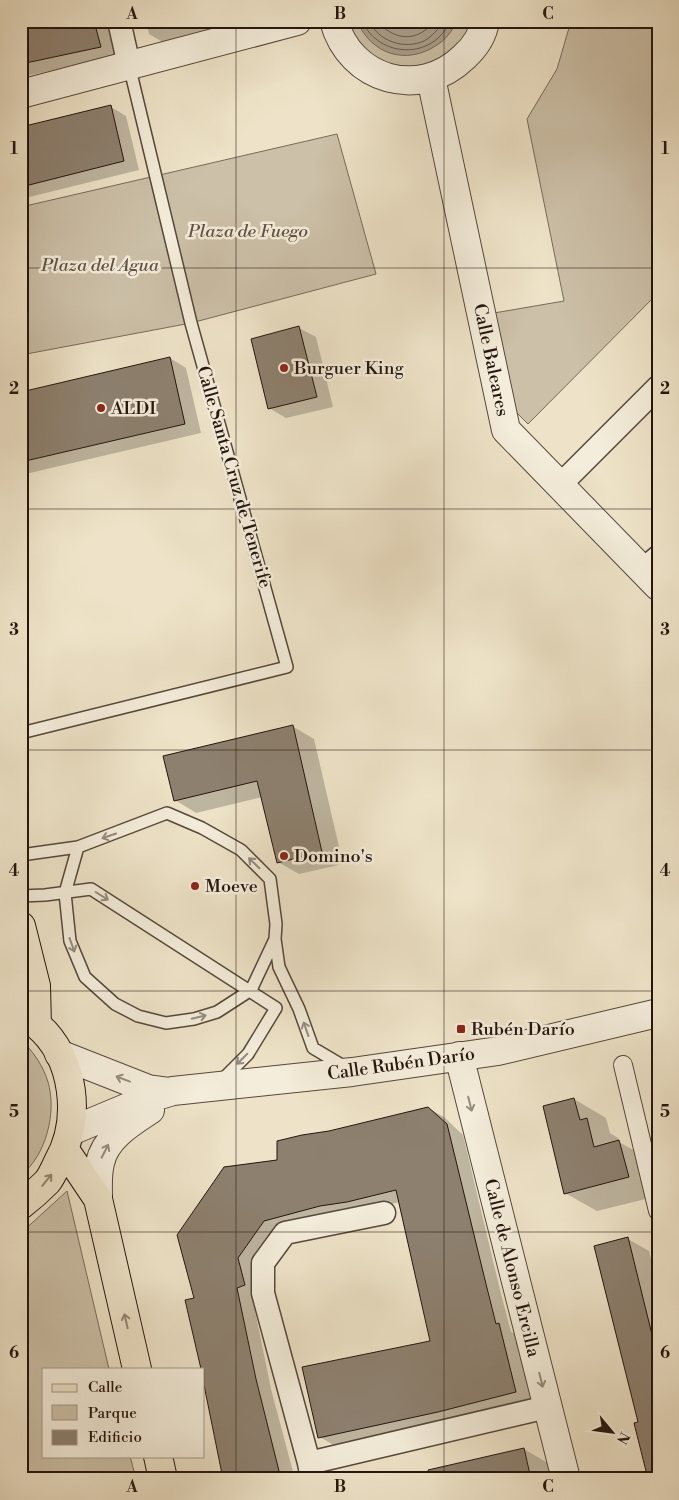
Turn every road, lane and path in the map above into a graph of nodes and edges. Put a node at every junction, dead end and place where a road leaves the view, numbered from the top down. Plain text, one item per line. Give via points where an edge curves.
1 (119, 21) edge
2 (297, 21) edge
3 (334, 21) edge
4 (485, 21) edge
5 (129, 65) junction
6 (431, 78) junction
7 (21, 94) edge
8 (658, 387) edge
9 (560, 485) junction
10 (653, 571) edge
11 (21, 733) edge
12 (78, 847) junction
13 (21, 855) edge
14 (65, 892) junction
15 (21, 896) edge
16 (21, 926) edge
17 (275, 939) junction
18 (251, 990) junction
19 (658, 1013) edge
20 (29, 1019) edge
21 (59, 1054) junction
22 (459, 1056) junction
23 (623, 1065) dead end
24 (352, 1072) junction
25 (214, 1087) junction
26 (170, 1092) junction
27 (68, 1141) junction
28 (98, 1198) junction
29 (21, 1205) edge
30 (658, 1211) edge
31 (384, 1213) dead end
32 (137, 1368) edge
33 (548, 1407) junction
34 (158, 1458) edge
35 (310, 1471) edge
36 (163, 1479) edge
37 (566, 1479) edge

1 - 5 street, Calle Santa Cruz de Tenerife
2 - 5 street
3 - 6 street via 337,34 349,53 366,68 386,78 408,81
4 - 6 street via 473,49 454,67
5 - 7 street
5 - 11 lane, Calle Santa Cruz de Tenerife via 191,323 287,667
6 - 9 street, Calle Baleares via 506,430
8 - 9 street
9 - 10 street, Calle Baleares
12 - 13 lane
12 - 14 lane
17 -> 12 lane via 270,879 240,850 202,828 167,814
14 - 15 lane
14 -> 18 lane via 91,889
14 -> 18 lane via 70,941 85,976 115,1004 138,1016 166,1023 217,1012
16 - 20 main road via 36,986
17 - 18 lane
24 -> 17 lane via 312,1048 299,1009 279,967
18 -> 25 lane via 276,1008 248,1054
19 - 22 street, Calle Rubén Darío via 498,1051
20 - 21 main road via 50,1039
26 -> 21 street, Calle Rubén Darío via 148,1089
21 - 27 main road via 72,1091 73,1111
22 - 24 street, Calle Rubén Darío
22 -> 33 street, Calle de Alonso Ercilla
23 - 30 street
24 - 25 street, Calle Rubén Darío
25 - 26 street, Calle Rubén Darío
26 - 27 street, Calle Rubén Darío via 141,1102
28 -> 26 street via 100,1162 110,1141
27 - 28 main road
29 -> 27 main road via 48,1181
32 -> 28 main road
31 - 35 street via 285,1233 263,1263 264,1293
33 - 35 street
33 - 37 street, Calle de Alonso Ercilla
34 - 36 main road

